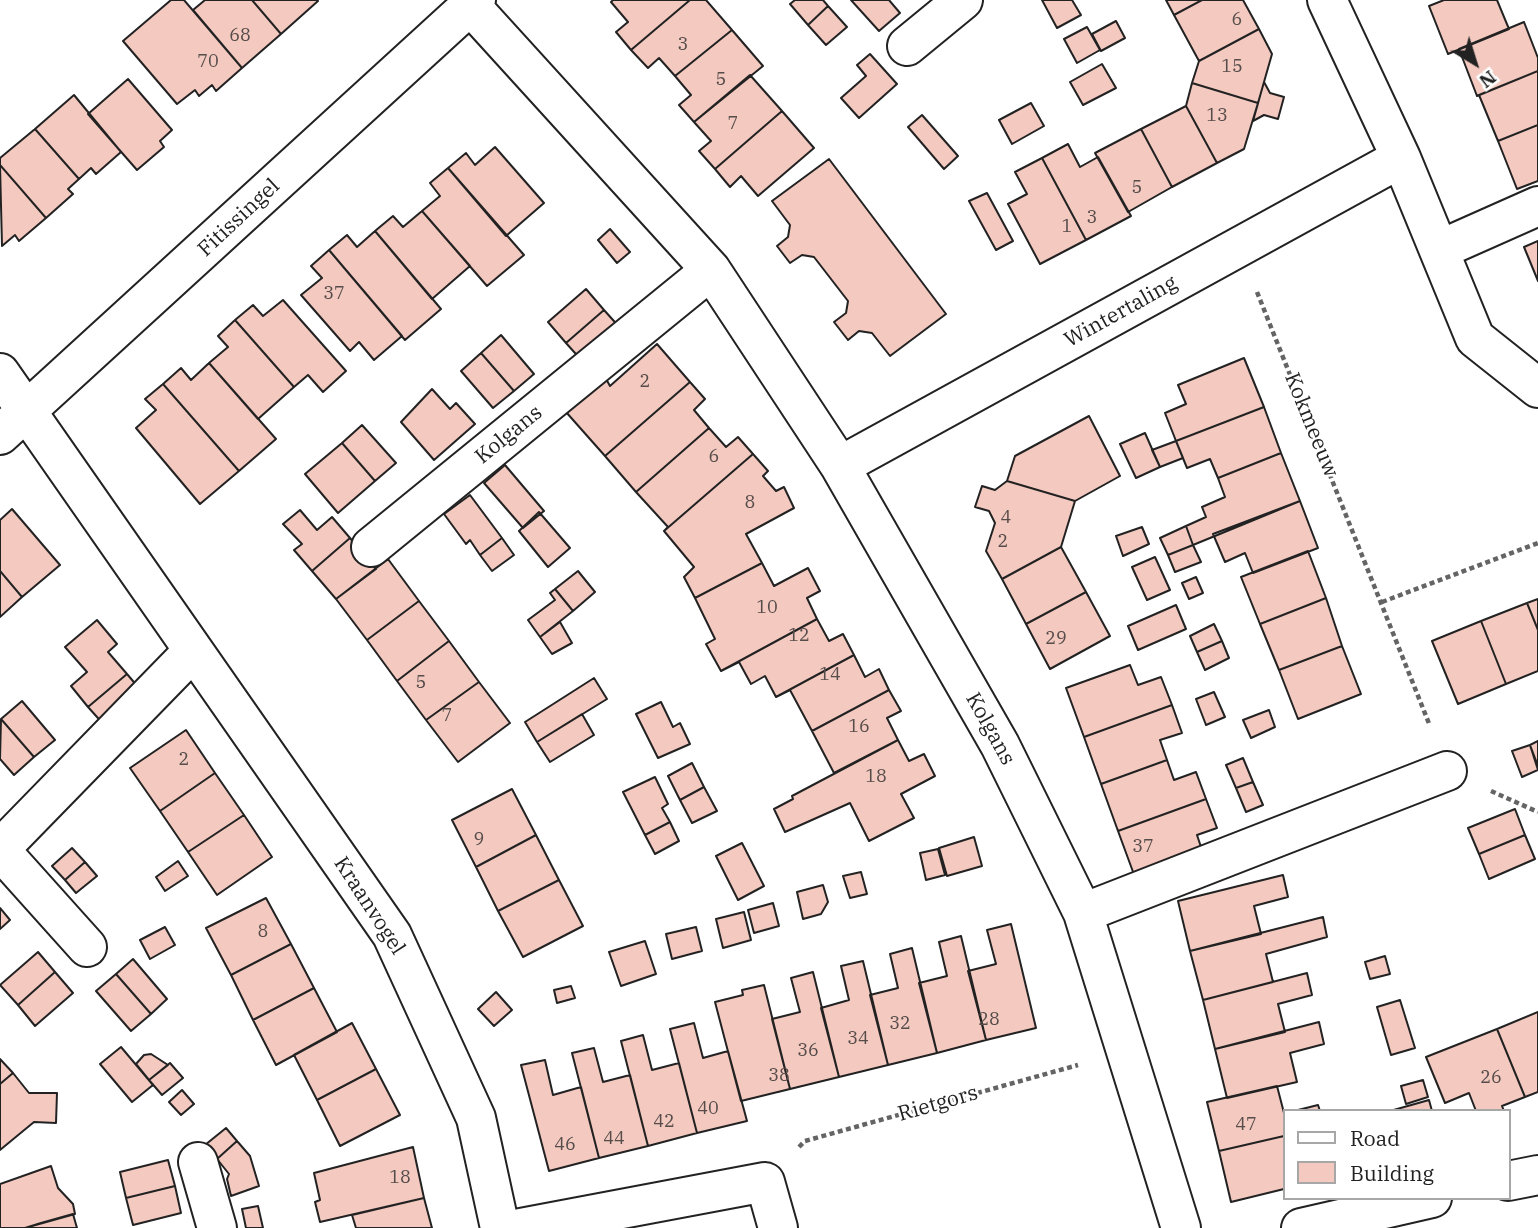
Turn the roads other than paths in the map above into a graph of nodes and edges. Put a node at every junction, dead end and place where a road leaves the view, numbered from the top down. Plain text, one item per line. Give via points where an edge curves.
1 (963, 0) edge
2 (1327, 0) edge
3 (473, 3) edge
4 (907, 46) dead end
5 (1401, 158) junction
6 (1538, 206) edge
7 (1439, 250) junction
8 (711, 270) junction
9 (0, 373) edge
10 (1538, 387) edge
11 (14, 423) edge
12 (840, 466) junction
13 (371, 547) dead end
14 (193, 651) junction
15 (1447, 771) road end
16 (0, 850) edge
17 (1083, 913) junction
18 (87, 947) dead end
19 (198, 1162) dead end
20 (1538, 1175) edge
21 (1510, 1181) edge
22 (1423, 1200) edge
23 (217, 1228) edge
24 (500, 1228) edge
25 (521, 1228) edge
26 (778, 1228) edge
27 (1181, 1228) edge
28 (1301, 1228) edge

1 - 4 street
2 - 5 street
3 - 8 street, Kolgans
3 - 11 street, Fitissingel
5 - 7 street
5 - 12 street, Wintertaling
6 - 7 street
7 - 10 street via 1475,338
8 - 12 street, Kolgans
8 - 13 street, Kolgans
9 - 11 street, Kraanvogel
11 - 14 street, Kraanvogel
12 - 17 street, Kolgans via 1000,745
14 - 16 street
14 - 24 street, Kraanvogel via 392,934 476,1118
15 - 17 street
16 - 18 street
17 - 27 street, Kolgans
19 - 23 street
20 - 21 street
22 - 28 street
25 - 26 street via 765,1182

